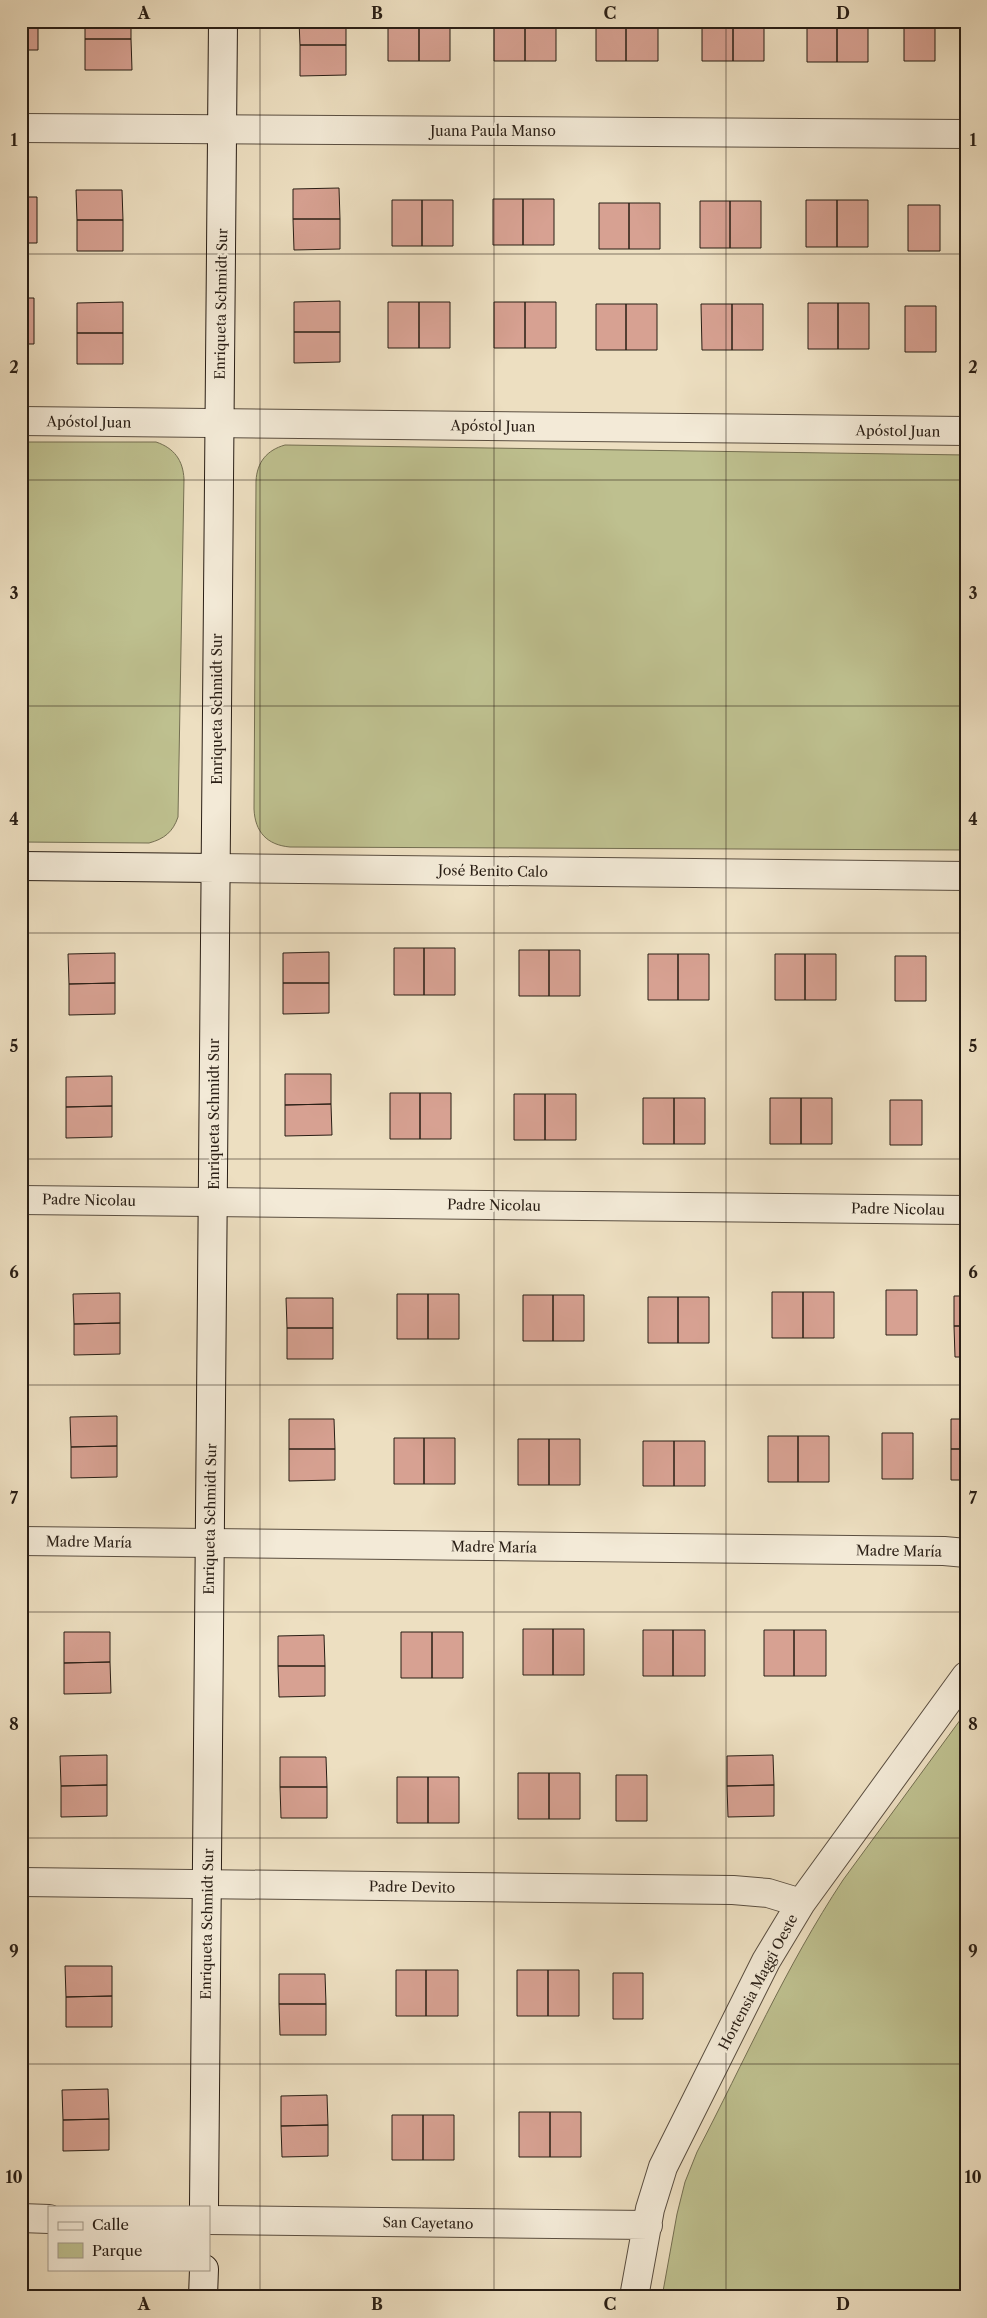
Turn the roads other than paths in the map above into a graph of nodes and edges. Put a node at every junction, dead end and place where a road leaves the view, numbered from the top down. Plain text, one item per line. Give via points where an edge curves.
1 (223, 21) edge
2 (21, 128) edge
3 (222, 129) junction
4 (966, 134) edge
5 (21, 421) edge
6 (220, 424) junction
7 (966, 431) edge
8 (21, 866) edge
9 (216, 868) junction
10 (966, 876) edge
11 (21, 1200) edge
12 (213, 1202) junction
13 (966, 1210) edge
14 (21, 1541) edge
15 (210, 1544) junction
16 (966, 1553) edge
17 (966, 1676) edge
18 (21, 1882) edge
19 (207, 1884) junction
20 (801, 1903) junction
21 (204, 2206) edge
22 (21, 2218) edge
23 (48, 2219) edge
24 (210, 2220) edge
25 (648, 2225) junction
26 (204, 2270) edge
27 (203, 2297) edge
28 (634, 2297) edge

1 - 3 street, Enriqueta Schmidt Sur
2 - 3 street, Juana Paula Manso
3 - 4 street, Juana Paula Manso
3 - 6 street, Enriqueta Schmidt Sur
5 - 6 street, Apóstol Juan
6 - 7 street, Apóstol Juan
6 - 9 street, Enriqueta Schmidt Sur
8 - 9 street, José Benito Calo
9 - 10 street, José Benito Calo
9 - 12 street, Enriqueta Schmidt Sur
11 - 12 street, Padre Nicolau
12 - 13 street, Padre Nicolau
12 - 15 street, Enriqueta Schmidt Sur
14 - 15 street, Madre María
15 - 16 street, Madre María
15 - 19 street, Enriqueta Schmidt Sur
17 - 20 street, Hortensia Maggi Oeste
18 - 19 street, Padre Devito
19 - 20 street, Padre Devito via 742,1891 768,1893
19 - 21 street, Enriqueta Schmidt Sur
20 - 25 street, Hortensia Maggi Oeste via 766,1960 669,2153 656,2188
22 - 23 street
24 - 25 street, San Cayetano
25 - 28 street, Hortensia Maggi Oeste
26 - 27 street

